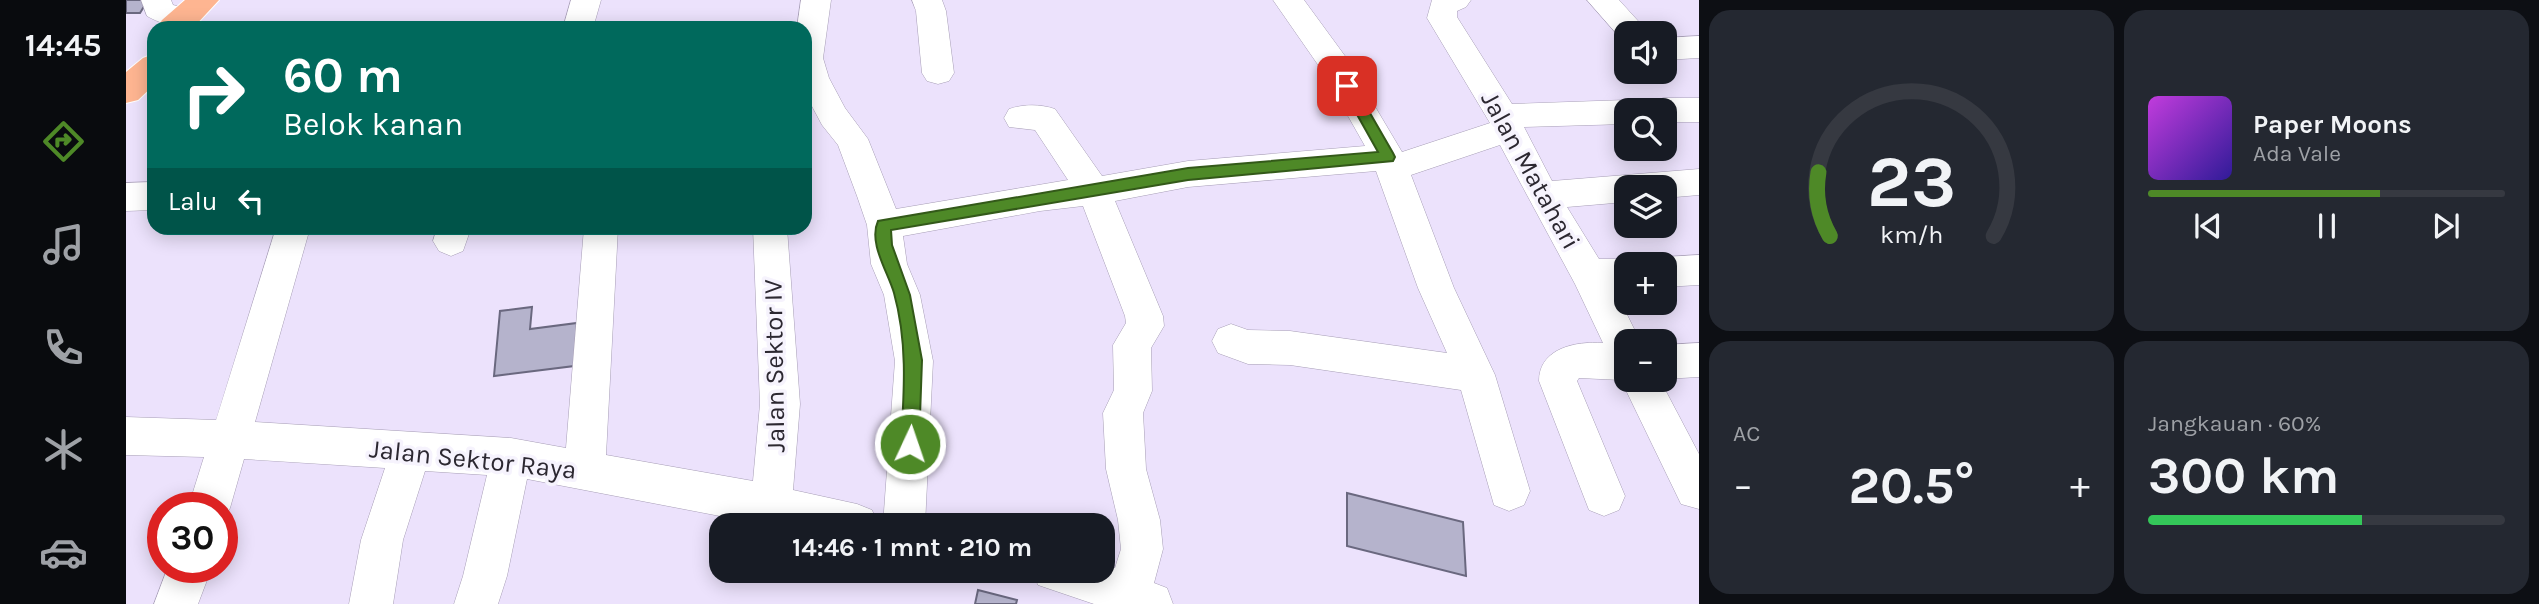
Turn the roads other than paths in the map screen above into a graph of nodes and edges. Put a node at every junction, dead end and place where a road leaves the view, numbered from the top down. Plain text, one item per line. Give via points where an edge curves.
1 (156, 0) edge
2 (226, 0) edge
3 (586, 0) edge
4 (816, 0) edge
5 (927, 0) edge
6 (1288, 0) edge
7 (1456, 0) edge
8 (1602, 0) edge
9 (189, 18) edge
10 (580, 21) edge
11 (1622, 21) edge
12 (812, 29) edge
13 (1699, 47) edge
14 (1677, 48) edge
15 (147, 49) edge
16 (126, 66) edge
17 (147, 72) edge
18 (938, 73) dead end
19 (812, 74) edge
20 (126, 91) edge
21 (1677, 110) edge
22 (1699, 110) edge
23 (1614, 113) edge
24 (1020, 118) dead end
25 (1506, 123) junction
26 (822, 125) edge
27 (1390, 162) junction
28 (1699, 182) edge
29 (1677, 184) edge
30 (1614, 189) edge
31 (1094, 191) junction
32 (1545, 195) junction
33 (147, 196) edge
34 (126, 197) edge
35 (884, 225) junction
36 (291, 235) edge
37 (601, 235) edge
38 (770, 235) edge
39 (1699, 270) edge
40 (1677, 271) edge
41 (1614, 274) edge
42 (1589, 275) junction
43 (1615, 329) edge
44 (1231, 341) dead end
45 (1699, 360) edge
46 (1677, 361) edge
47 (1614, 362) edge
48 (1476, 375) junction
49 (1647, 392) edge
50 (126, 436) edge
51 (231, 439) junction
52 (411, 450) junction
53 (511, 457) junction
54 (586, 470) junction
55 (1692, 470) edge
56 (1509, 491) dead end
57 (214, 492) edge
58 (1604, 496) dead end
59 (770, 505) junction
60 (805, 513) edge
61 (905, 513) edge
62 (184, 583) edge
63 (1092, 583) edge
64 (1138, 598) edge
65 (176, 604) edge
66 (371, 604) edge
67 (476, 604) edge

1 - 9 street via 163,13
2 - 9 main road
3 - 10 street
4 - 12 street
5 - 18 street
6 - 27 street via 1334,64
7 - 25 street, Jalan Matahari via 1443,6 1442,18
8 - 11 street
13 - 14 street
15 - 16 main road
17 - 20 main road
19 - 26 street
21 - 22 street
23 - 25 street
24 - 31 street via 1044,118
25 - 27 street
25 - 32 street, Jalan Matahari
26 - 35 street via 852,139
27 - 31 street via 1188,174
27 - 48 street via 1436,288
28 - 29 street
30 - 32 street
31 - 35 street
31 - 64 street via 1145,326 1132,345 1132,391 1123,412 1126,469 1142,549
32 - 42 street, Jalan Matahari
33 - 34 street
35 - 61 street via 884,245 902,295 914,360
36 - 51 street
37 - 54 street
38 - 59 street, Jalan Sektor IV via 780,404
39 - 40 street
41 - 42 street
42 - 43 street, Jalan Matahari
44 - 48 street via 1248,347 1290,348
45 - 46 street
47 - 58 street via 1581,359 1558,371
48 - 56 street
49 - 55 street
50 - 51 street, Jalan Sektor Raya
51 - 52 street, Jalan Sektor Raya
51 - 57 street
52 - 53 street, Jalan Sektor Raya
52 - 66 street via 382,540
53 - 54 street, Jalan Sektor Raya
53 - 67 street
54 - 59 street, Jalan Sektor Raya
59 - 60 street, Jalan Sektor Raya
62 - 65 street
63 - 64 street

